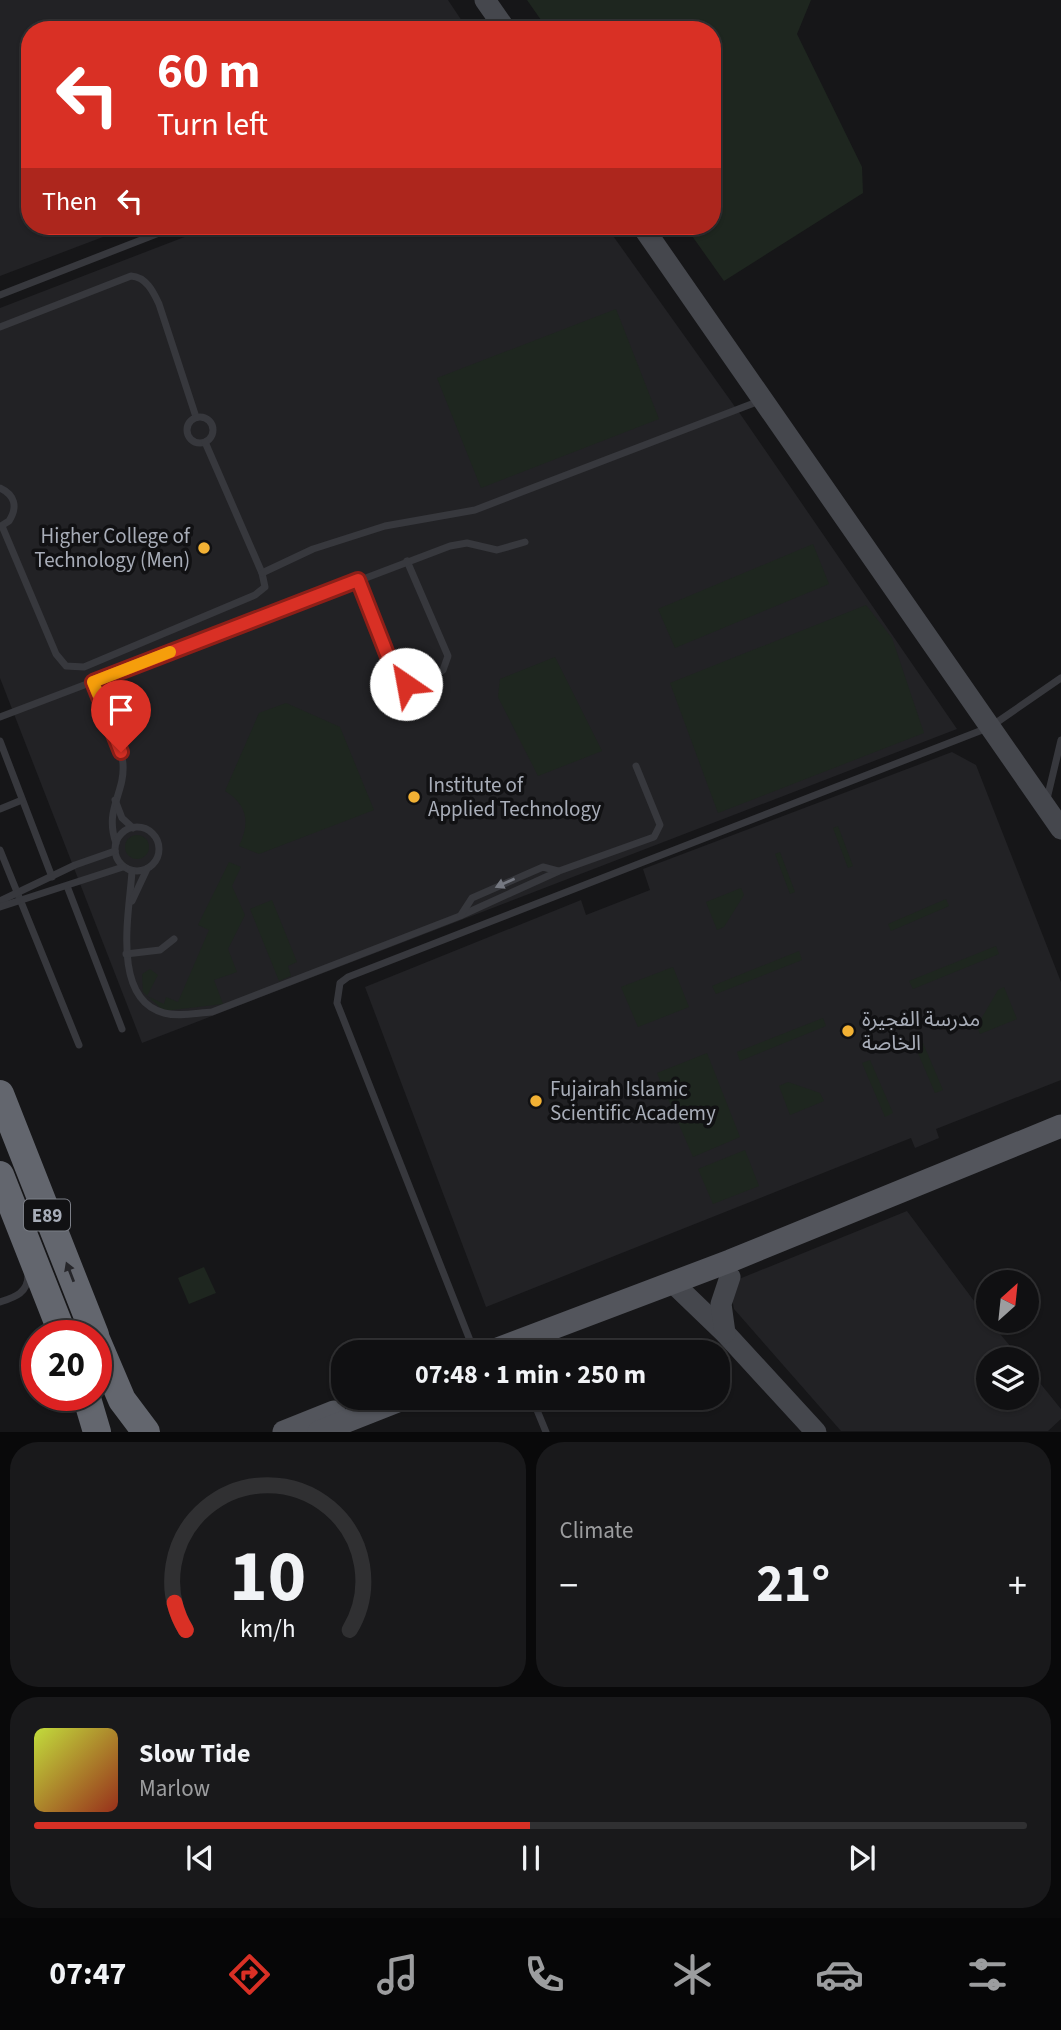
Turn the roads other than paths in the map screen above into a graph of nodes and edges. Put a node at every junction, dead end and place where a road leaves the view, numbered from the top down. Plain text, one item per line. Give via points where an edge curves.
1 (485, 0) edge
2 (500, 21) edge
3 (154, 235) edge
4 (648, 235) edge
5 (0, 295) edge
6 (0, 327) edge
7 (762, 400) junction
8 (196, 417) junction
9 (205, 442) junction
10 (0, 488) edge
11 (1, 526) edge
12 (525, 542) dead end
13 (407, 561) junction
14 (262, 573) junction
15 (358, 580) junction
16 (1061, 678) edge
17 (93, 682) junction
18 (0, 717) edge
19 (990, 727) junction
20 (1061, 740) edge
21 (0, 741) edge
22 (636, 766) dead end
23 (115, 796) junction
24 (22, 800) junction
25 (1045, 807) junction
26 (0, 809) edge
27 (133, 828) junction
28 (1061, 829) edge
29 (115, 847) junction
30 (0, 850) edge
31 (123, 867) junction
32 (148, 869) junction
33 (132, 871) junction
34 (52, 877) junction
35 (67, 886) junction
36 (20, 897) junction
37 (0, 901) edge
38 (130, 905) junction
39 (0, 907) edge
40 (174, 939) dead end
41 (125, 954) junction
42 (122, 1029) dead end
43 (79, 1045) dead end
44 (0, 1094) edge
45 (1061, 1126) edge
46 (1061, 1142) edge
47 (0, 1175) edge
48 (14, 1219) junction
49 (730, 1277) junction
50 (678, 1289) junction
51 (0, 1302) edge
52 (57, 1320) edge
53 (88, 1320) edge
54 (725, 1333) junction
55 (470, 1340) edge
56 (542, 1340) edge
57 (112, 1377) edge
58 (340, 1410) edge
59 (375, 1410) edge
60 (537, 1410) edge
61 (91, 1411) edge
62 (97, 1432) edge
63 (146, 1432) edge
64 (284, 1432) edge
65 (319, 1432) edge
66 (546, 1432) edge
67 (816, 1432) edge

1 - 2 street
3 - 5 lane
4 - 7 street
6 - 8 lane via 139,276 159,304
7 - 14 lane via 475,510 385,526
7 - 19 street
8 - 9 lane via 212,423 214,432
8 - 9 lane via 187,432 196,443
9 - 14 lane
10 - 11 lane via 13,498 15,506 9,521
11 - 14 lane via 57,654 73,668 261,592
12 - 13 lane via 497,550 456,544
13 - 15 lane
13 - 15 lane via 448,656 443,670 417,683 406,684 397,677
15 - 17 lane
16 - 19 lane
17 - 18 lane
17 - 23 lane via 122,758 123,773
19 - 25 street
19 - 55 lane via 340,984 337,1003
20 - 25 lane
21 - 24 lane
22 - 41 lane via 660,825 654,837 212,1012 161,1013 146,1003
23 - 27 lane via 122,818
23 - 29 lane via 111,820
24 - 26 lane
24 - 34 lane
25 - 28 street
27 - 29 lane via 123,832
27 - 32 lane via 150,832 158,844 157,858
29 - 31 lane
29 - 34 lane
30 - 36 lane
31 - 33 lane
31 - 35 lane
32 - 33 lane
32 - 38 lane
33 - 38 lane
34 - 36 lane
35 - 36 lane
35 - 42 lane
36 - 37 lane
36 - 39 lane
36 - 43 lane
38 - 41 lane
40 - 41 lane via 160,950
53 -> 44 highway, E89
45 - 50 main road
46 - 49 main road
47 - 48 highway, E89
48 - 51 lane via 28,1282 21,1293
48 - 52 highway, E89
49 - 50 main road
49 - 54 street via 721,1304
50 - 54 street
50 - 56 main road
54 - 67 street
57 - 63 highway, E89 via 122,1400
58 - 64 main road
59 - 65 main road
60 - 66 lane
61 - 62 highway

